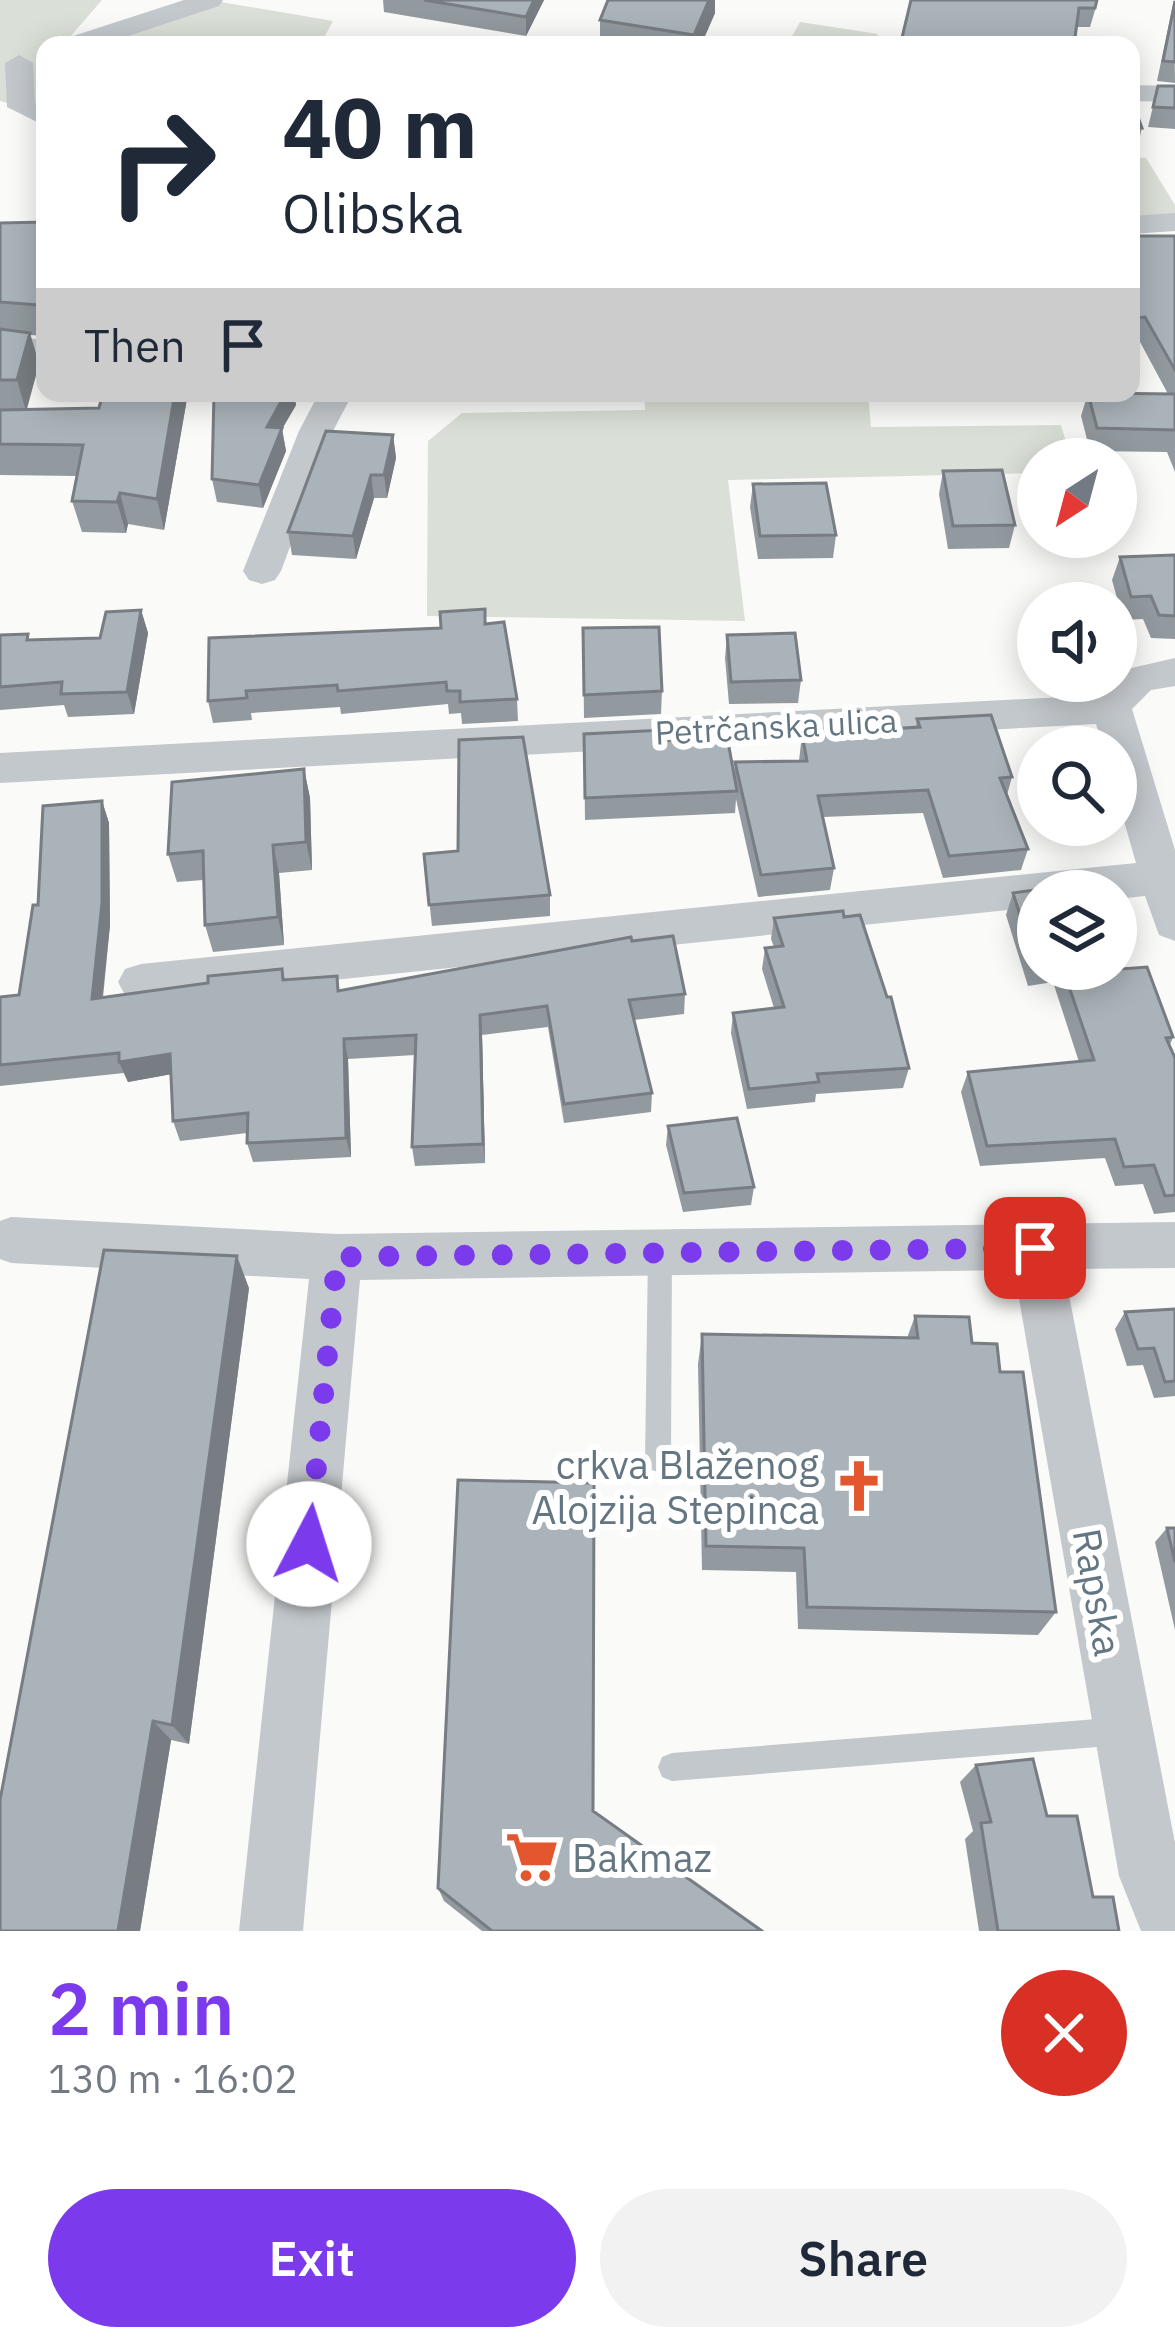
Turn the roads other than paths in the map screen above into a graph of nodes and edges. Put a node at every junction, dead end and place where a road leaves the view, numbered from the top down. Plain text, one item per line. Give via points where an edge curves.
1 (210, 0) edge
2 (101, 36) edge
3 (21, 62) edge
4 (1140, 93) edge
5 (1175, 94) edge
6 (36, 113) edge
7 (1175, 222) edge
8 (1140, 224) edge
9 (0, 345) edge
10 (36, 349) edge
11 (330, 402) edge
12 (262, 571) dead end
13 (1175, 672) edge
14 (1112, 709) junction
15 (0, 768) edge
16 (1159, 878) junction
17 (1175, 923) edge
18 (141, 982) dead end
19 (11, 1240) dead end
20 (1175, 1245) edge
21 (1035, 1248) junction
22 (660, 1253) junction
23 (337, 1257) junction
24 (658, 1460) dead end
25 (1123, 1731) junction
26 (673, 1767) dead end
27 (271, 1931) edge
28 (1173, 1931) edge

1 - 2 street
3 - 6 street via 21,107
4 - 5 street
7 - 8 street
9 - 10 street
11 - 12 street
13 - 14 street via 1150,672 1122,687
14 - 15 street, Petrčanska ulica
14 - 16 street
16 - 17 street
16 - 18 street
19 - 23 street
20 - 21 street
21 - 22 street
21 - 25 street, Rapska
22 - 23 street
22 - 24 lane
23 - 27 street
25 - 26 lane
25 - 28 street, Rapska via 1150,1876

